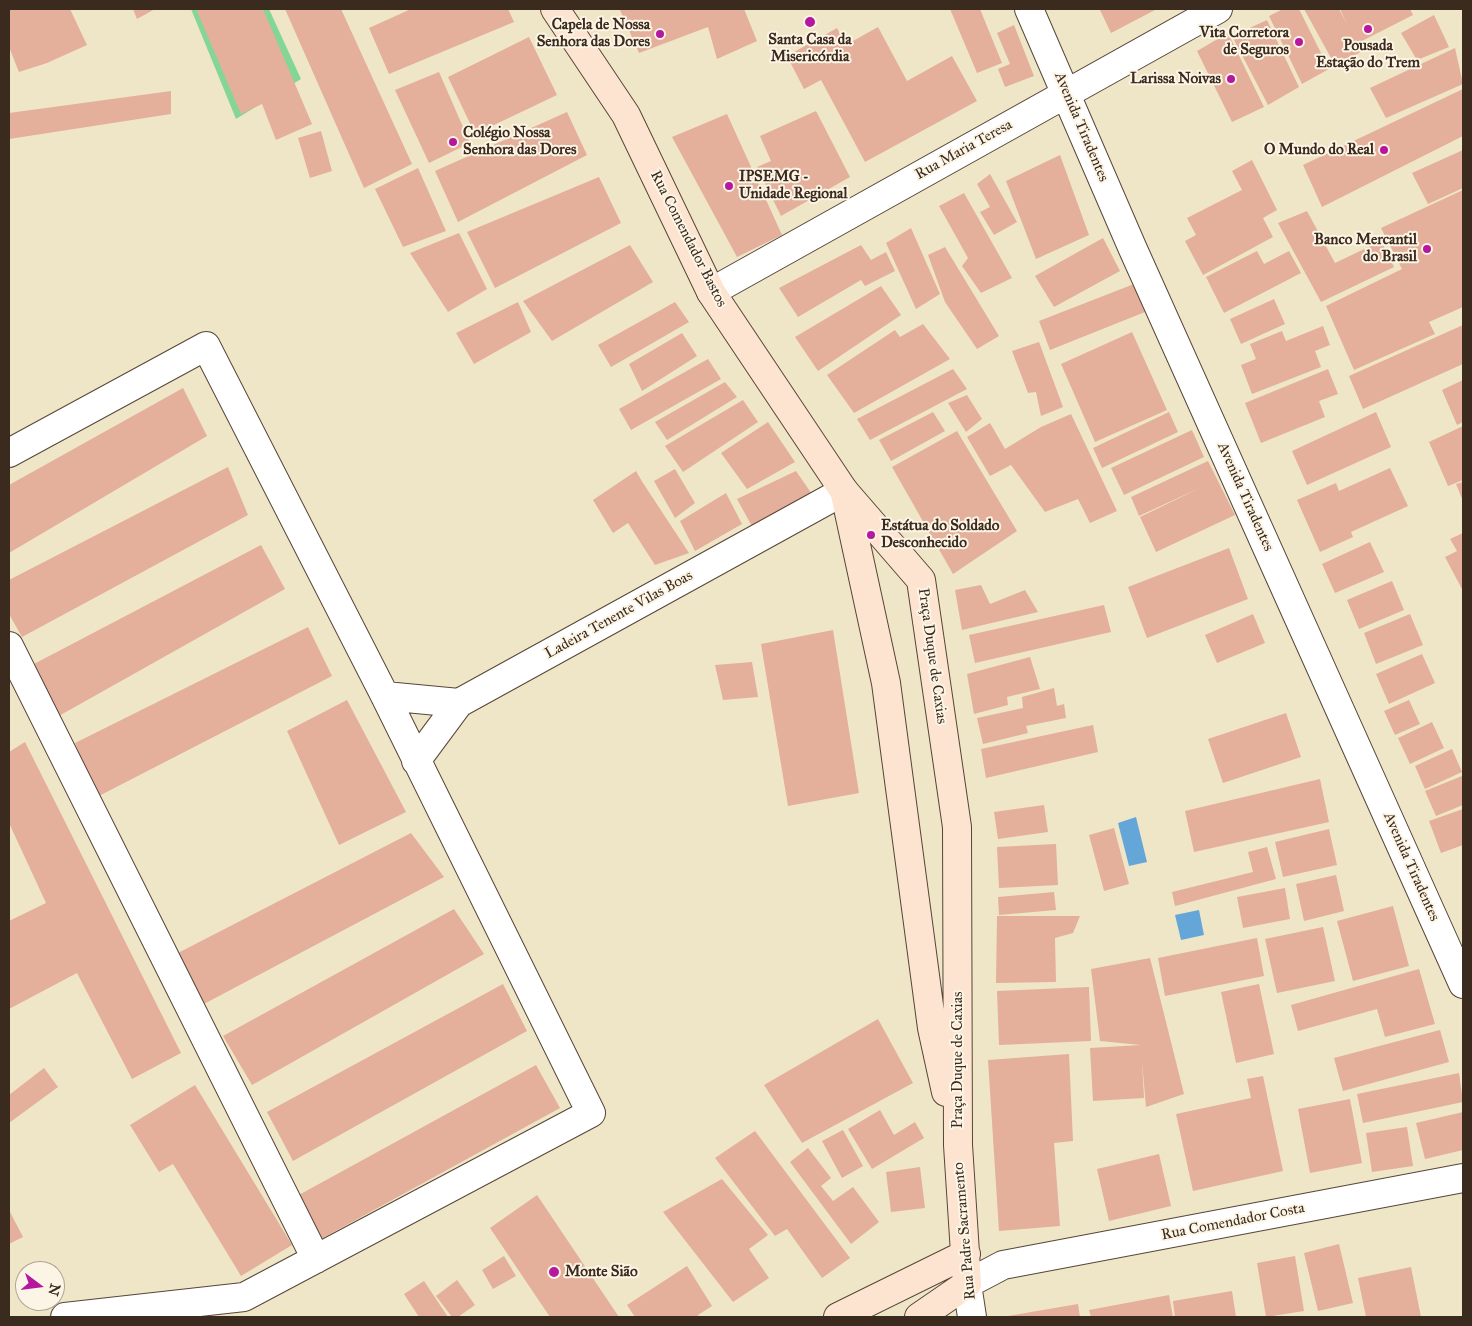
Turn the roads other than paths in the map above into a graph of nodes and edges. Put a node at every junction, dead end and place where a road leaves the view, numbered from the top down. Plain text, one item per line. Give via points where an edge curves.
1 (555, 9) edge
2 (1029, 9) edge
3 (1218, 9) edge
4 (1067, 92) junction
5 (711, 292) junction
6 (9, 453) edge
7 (844, 491) junction
8 (9, 646) edge
9 (385, 696) junction
10 (459, 703) junction
11 (416, 761) junction
12 (1463, 984) edge
13 (958, 1145) junction
14 (1463, 1178) edge
15 (966, 1254) junction
16 (316, 1258) junction
17 (1003, 1265) junction
18 (967, 1284) junction
19 (65, 1317) edge
20 (838, 1317) edge
21 (919, 1317) edge
22 (972, 1317) edge

1 - 5 main road, Rua Comendador Bastos via 626,114
2 - 4 street, Avenida Tiradentes
3 - 4 street, Rua Maria Teresa
4 - 5 street, Rua Maria Teresa
4 - 12 street, Avenida Tiradentes via 1136,256
5 - 7 main road, Rua Comendador Bastos
6 - 9 street via 206,346
7 - 10 street, Ladeira Tenente Vilas Boas
7 - 13 main road, Praça Duque de Caxias via 886,683 932,1028
7 - 13 main road, Praça Duque de Caxias via 921,580 957,827
8 - 16 street
9 - 10 street
9 - 11 street
10 - 11 street
11 - 16 street via 591,1113
13 - 15 main road, Rua Padre Sacramento
14 - 17 street, Rua Comendador Costa
15 - 17 street, Rua Comendador Costa
15 - 18 main road, Rua Padre Sacramento
15 - 20 main road
16 - 19 street via 244,1297
17 - 18 street, Rua Comendador Costa
18 - 21 main road
18 - 22 street, Rua Padre Sacramento

